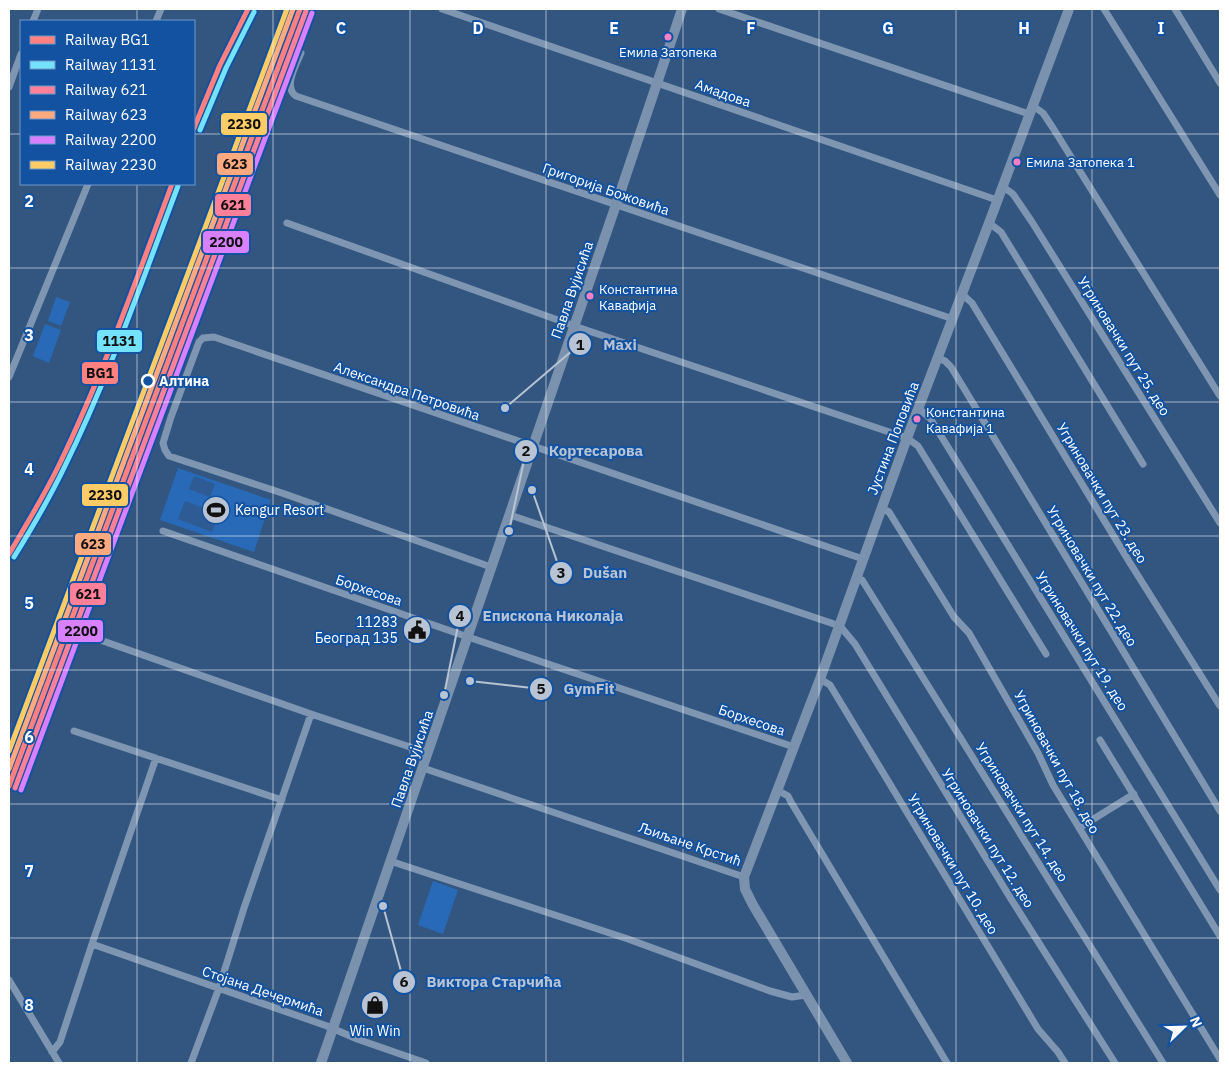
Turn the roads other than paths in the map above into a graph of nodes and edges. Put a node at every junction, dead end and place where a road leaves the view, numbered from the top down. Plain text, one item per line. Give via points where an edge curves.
1 (442, 9) edge
2 (682, 9) edge
3 (719, 9) edge
4 (1069, 9) edge
5 (1104, 9) edge
6 (1175, 9) edge
7 (301, 54) dead end
8 (20, 57) edge
9 (1220, 82) edge
10 (656, 84) junction
11 (9, 87) edge
12 (1031, 110) junction
13 (88, 185) edge
14 (1002, 186) junction
15 (1220, 196) edge
16 (997, 200) junction
17 (616, 206) junction
18 (287, 223) dead end
19 (989, 224) junction
20 (962, 294) junction
21 (953, 319) junction
22 (574, 326) junction
23 (938, 358) junction
24 (9, 375) edge
25 (1220, 396) edge
26 (918, 408) junction
27 (907, 438) junction
28 (533, 447) junction
29 (1143, 464) dead end
30 (881, 508) junction
31 (510, 515) junction
32 (1220, 523) edge
33 (163, 531) dead end
34 (863, 559) junction
35 (491, 567) junction
36 (856, 578) junction
37 (840, 626) junction
38 (86, 635) dead end
39 (468, 637) junction
40 (1046, 654) dead end
41 (820, 679) junction
42 (1220, 706) edge
43 (311, 714) junction
44 (74, 731) dead end
45 (1100, 740) dead end
46 (794, 747) junction
47 (428, 753) junction
48 (156, 758) junction
49 (423, 768) junction
50 (778, 790) junction
51 (1134, 794) junction
52 (282, 800) junction
53 (1220, 811) edge
54 (1079, 828) junction
55 (390, 861) junction
56 (744, 877) junction
57 (1220, 890) edge
58 (1220, 936) edge
59 (92, 944) junction
60 (9, 980) edge
61 (219, 988) junction
62 (806, 995) junction
63 (334, 1029) junction
64 (52, 1052) junction
65 (1220, 1059) edge
66 (59, 1063) edge
67 (191, 1063) edge
68 (321, 1063) edge
69 (426, 1063) edge
70 (847, 1063) edge
71 (947, 1063) edge
72 (1065, 1063) edge
73 (1115, 1063) edge
74 (1163, 1063) edge

1 - 10 street, Амадова
2 - 10 street, Павла Вујисића
3 - 12 street
4 - 12 street, Јустина Поповића
5 - 15 street
6 - 9 street
7 - 17 street, Григорија Божовића via 290,85 296,96
8 - 11 street
10 - 16 street, Амадова
10 - 17 street, Павла Вујисића
12 - 14 street, Јустина Поповића
12 - 25 street via 1043,113 1053,128
13 - 24 street
14 - 16 street, Јустина Поповића
14 - 32 street, Угриновачки пут 25. део via 1013,194 1032,222
16 - 19 street, Јустина Поповића
17 - 21 street, Григорија Божовића
17 - 22 street, Павла Вујисића
18 - 22 street
19 - 20 street, Јустина Поповића
19 - 29 street via 1001,232
20 - 21 street, Јустина Поповића
20 - 42 street, Угриновачки пут 23. део via 972,302
21 - 23 street, Јустина Поповића
22 - 27 street
22 - 28 street, Павла Вујисића
23 - 26 street, Јустина Поповића
23 - 53 street, Угриновачки пут 22. део via 951,367
26 - 27 street, Јустина Поповића
26 - 57 street, Угриновачки пут 19. део via 930,418
27 - 30 street, Јустина Поповића
27 - 40 street via 918,446
28 - 31 street, Павла Вујисића
28 - 34 street, Александра Петровића
28 - 35 street, Александра Петровића via 214,337 203,338 199,342 170,417 163,443 170,456
30 - 34 street, Јустина Поповића
30 - 54 street, Угриновачки пут 18. део via 889,512 954,617 969,633
31 - 35 street, Павла Вујисића
31 - 37 street
33 - 39 street, Борхесова
34 - 36 street, Јустина Поповића
35 - 39 street, Павла Вујисића
36 - 37 street, Јустина Поповића
36 - 74 street, Угриновачки пут 14. део via 862,580 885,616
37 - 41 street, Јустина Поповића
37 - 73 street, Угриновачки пут 12. део via 855,644
38 - 43 street
39 - 46 street, Борхесова
39 - 47 street, Павла Вујисића
41 - 46 street, Јустина Поповића
41 - 72 street, Угриновачки пут 10. део via 830,685 1038,1029
43 - 47 street
43 - 52 street
44 - 48 street
45 - 51 street
46 - 50 street, Јустина Поповића
47 - 49 street, Павла Вујисића
48 - 52 street
48 - 59 street
49 - 55 street, Павла Вујисића
49 - 56 street, Љиљане Крстић
50 - 56 street, Јустина Поповића
50 - 71 street via 788,796
51 - 54 street
51 - 58 street
52 - 61 street
54 - 65 street, Угриновачки пут 18. део
55 - 62 street via 628,939 770,991 795,998
55 - 63 street, Павла Вујисића
56 - 62 street, Љиљане Крстић via 752,905
59 - 61 street, Стојана Дечермића
59 - 64 street via 60,1042
60 - 64 street
61 - 63 street, Стојана Дечермића
61 - 67 street
62 - 70 street, Љиљане Крстић
63 - 68 street, Павла Вујисића
63 - 69 street, Стојана Дечермића
64 - 66 street

